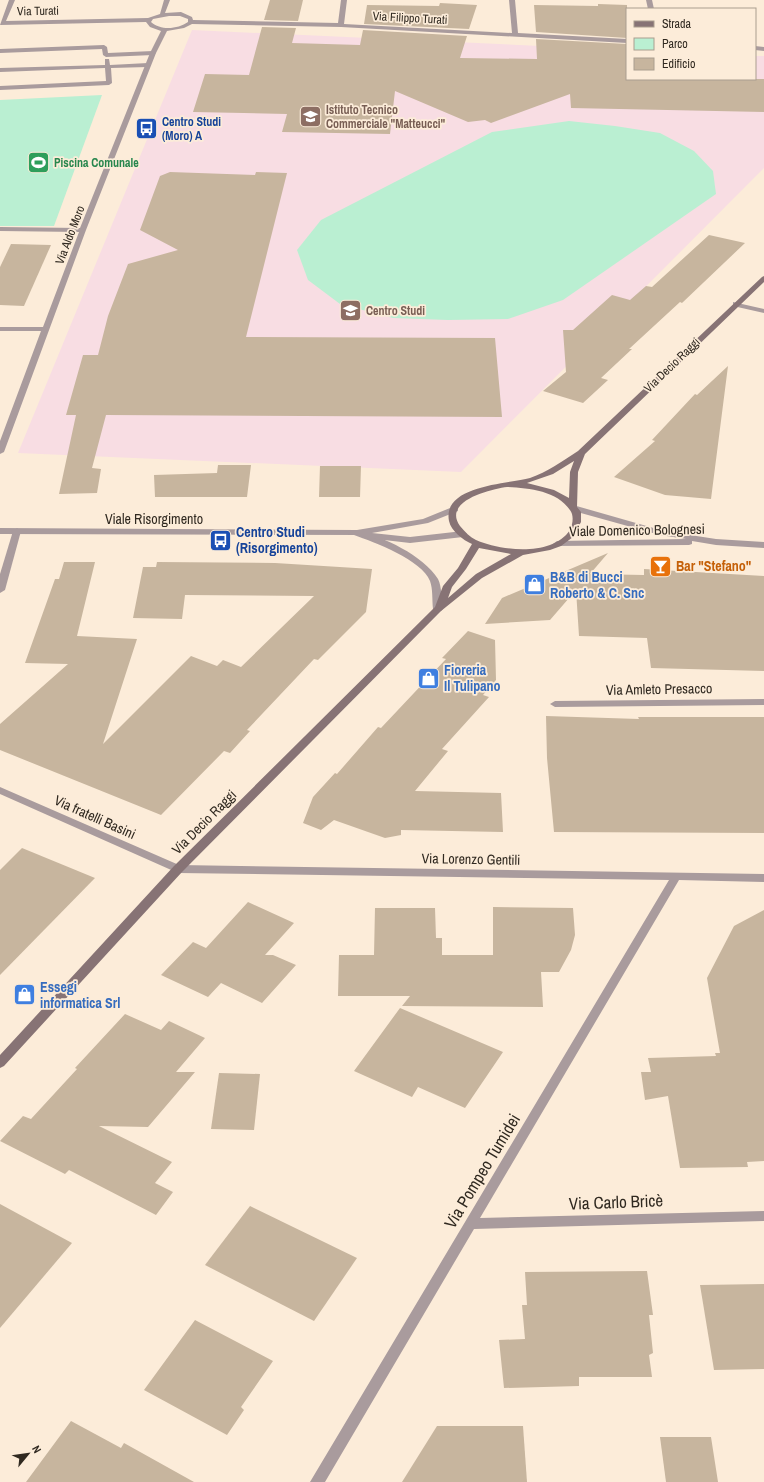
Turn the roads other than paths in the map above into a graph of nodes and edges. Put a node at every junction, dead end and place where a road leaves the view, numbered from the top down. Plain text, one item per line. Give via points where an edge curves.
1 (12, 0) edge
2 (166, 0) edge
3 (344, 0) edge
4 (512, 0) edge
5 (162, 14) junction
6 (148, 20) junction
7 (191, 22) junction
8 (1, 23) edge
9 (341, 25) junction
10 (165, 29) junction
11 (515, 34) junction
12 (626, 41) edge
13 (0, 51) edge
14 (153, 53) junction
15 (106, 55) junction
16 (148, 65) junction
17 (108, 66) junction
18 (0, 70) edge
19 (0, 88) edge
20 (0, 229) edge
21 (83, 230) junction
22 (764, 278) edge
23 (736, 304) junction
24 (764, 310) edge
25 (0, 329) edge
26 (46, 329) junction
27 (0, 452) edge
28 (581, 453) junction
29 (507, 484) junction
30 (573, 508) junction
31 (455, 509) junction
32 (0, 531) edge
33 (17, 531) junction
34 (357, 533) junction
35 (463, 534) junction
36 (716, 542) junction
37 (477, 543) junction
38 (557, 544) junction
39 (764, 545) edge
40 (523, 552) junction
41 (0, 590) edge
42 (438, 609) junction
43 (764, 702) edge
44 (555, 704) dead end
45 (0, 790) edge
46 (178, 869) junction
47 (676, 877) junction
48 (764, 878) edge
49 (0, 1063) edge
50 (764, 1216) edge
51 (470, 1224) junction
52 (317, 1482) edge

1 - 8 street
2 - 5 street
3 - 9 street
4 - 11 street
5 - 6 street
5 - 7 street via 186,16
6 - 8 street, Via Turati
6 - 10 street via 149,25
7 - 9 street, Via Filippo Turati
7 - 10 street via 179,28
9 - 11 street, Via Filippo Turati
10 - 14 street, Via Aldo Moro
11 - 12 street, Via Filippo Turati
13 - 15 street via 104,47
14 - 15 street
14 - 16 street, Via Aldo Moro
15 - 17 street
16 - 17 street
16 - 21 street, Via Aldo Moro
17 - 18 street
17 - 19 street via 109,83
20 - 21 street
21 - 26 street, Via Aldo Moro
22 - 23 main road, Via Decio Raggi
23 - 24 street
23 - 28 main road, Via Decio Raggi
25 - 26 street
26 - 27 street, Via Aldo Moro
28 - 29 main road, Via Decio Raggi via 531,480
28 - 30 main road, Via Decio Raggi via 574,472
29 - 30 main road, Via Decio Raggi via 527,484 547,489 562,497
29 - 31 main road, Via Decio Raggi via 473,491 465,496
30 - 36 street, Viale Domenico Bolognesi via 657,532
30 - 38 main road, Via Decio Raggi via 577,519 574,530
31 - 34 street, Viale Risorgimento via 425,521
31 - 35 main road via 455,522
32 - 33 street, Viale Risorgimento
33 - 34 street, Viale Risorgimento
33 - 41 street
34 - 35 street, Viale Risorgimento via 410,540
34 - 42 street via 390,545 420,564 434,580
35 - 37 main road, Via Decio Raggi
36 - 38 street, Viale Domenico Bolognesi
36 - 39 street, Viale Domenico Bolognesi
37 - 40 main road, Via Decio Raggi via 507,551
37 - 42 main road, Via Decio Raggi via 462,569 448,586
38 - 40 main road, Via Decio Raggi
40 - 42 main road, Via Decio Raggi via 473,580
42 - 46 main road, Via Decio Raggi
43 - 44 street, Via Amleto Presacco
45 - 46 street, Via fratelli Basini
46 - 47 street, Via Lorenzo Gentili
46 - 49 main road, Via Decio Raggi
47 - 48 street, Via Lorenzo Gentili
47 - 51 street, Via Pompeo Tumidei
50 - 51 street, Via Carlo Bricè
51 - 52 street, Via Pompeo Tumidei

